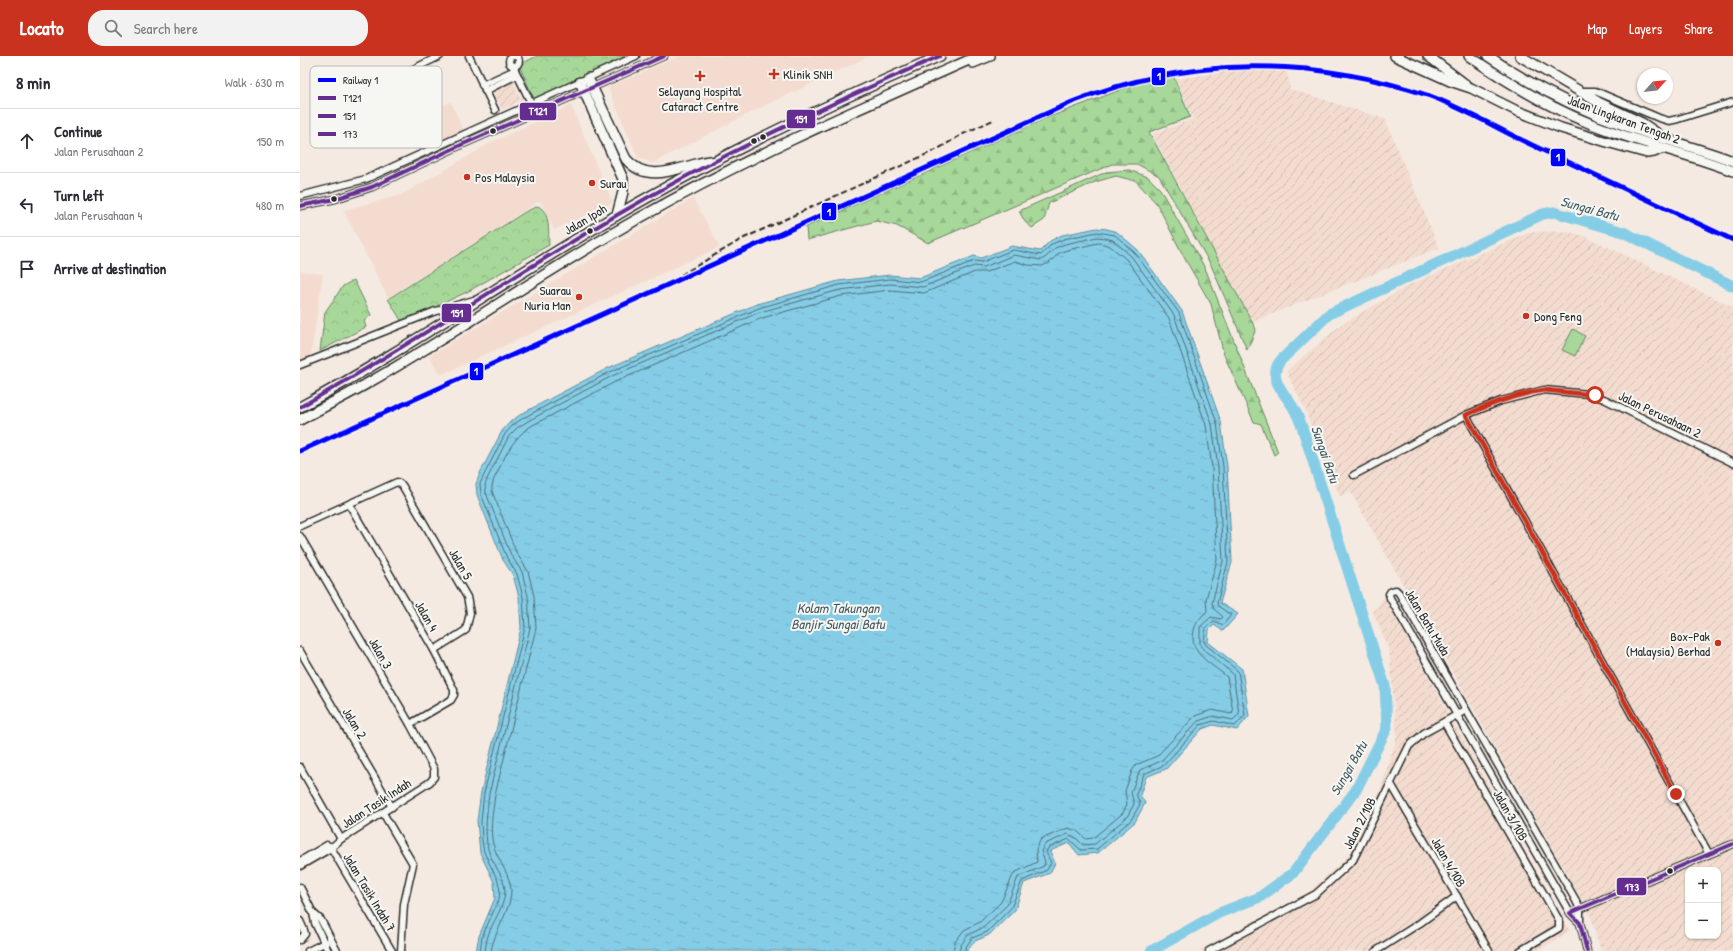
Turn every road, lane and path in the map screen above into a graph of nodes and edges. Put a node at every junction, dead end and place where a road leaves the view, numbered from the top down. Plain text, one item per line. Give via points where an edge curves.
1 (440, 56) edge
2 (469, 56) edge
3 (636, 56) edge
4 (664, 56) edge
5 (926, 56) edge
6 (940, 56) edge
7 (978, 56) edge
8 (990, 56) edge
9 (1395, 56) edge
10 (1428, 56) edge
11 (1469, 56) edge
12 (1488, 56) edge
13 (1520, 56) edge
14 (519, 57) edge
15 (419, 66) edge
16 (515, 71) junction
17 (900, 73) junction
18 (584, 80) junction
19 (908, 87) junction
20 (484, 88) junction
21 (1471, 88) junction
22 (588, 89) junction
23 (1579, 91) junction
24 (1733, 102) edge
25 (531, 104) junction
26 (495, 110) dead end
27 (535, 112) junction
28 (1664, 138) junction
29 (442, 144) edge
30 (434, 148) edge
31 (1663, 148) junction
32 (717, 159) junction
33 (1733, 160) edge
34 (1733, 172) edge
35 (300, 196) edge
36 (300, 206) edge
37 (617, 215) junction
38 (485, 297) junction
39 (300, 365) edge
40 (300, 407) edge
41 (1466, 415) junction
42 (300, 420) edge
43 (1733, 463) edge
44 (1354, 475) dead end
45 (349, 504) junction
46 (300, 526) edge
47 (300, 536) edge
48 (434, 650) junction
49 (300, 651) edge
50 (1466, 710) junction
51 (1456, 716) junction
52 (1444, 722) junction
53 (410, 724) junction
54 (300, 767) edge
55 (430, 782) joint
56 (1391, 784) junction
57 (392, 807) junction
58 (383, 813) junction
59 (341, 839) junction
60 (1733, 844) edge
61 (332, 845) junction
62 (1709, 854) junction
63 (300, 861) edge
64 (300, 866) edge
65 (300, 887) edge
66 (1456, 896) junction
67 (1580, 909) junction
68 (313, 913) junction
69 (1570, 913) junction
70 (300, 921) edge
71 (1580, 923) junction
72 (331, 939) junction
73 (300, 940) edge
74 (324, 943) junction
75 (308, 951) edge
76 (328, 951) edge
77 (336, 951) edge
78 (392, 951) edge
79 (401, 951) edge
80 (1209, 951) edge
81 (1376, 951) edge
82 (1489, 951) edge
83 (1520, 951) edge
84 (1587, 951) edge

1 - 15 street
2 - 20 street
3 - 18 street
4 - 22 street
5 - 17 highway
6 - 17 highway, Jalan Ipoh
7 - 19 highway, Jalan Ipoh
8 - 19 highway
9 - 21 highway via 1450,82
10 - 21 highway
11 - 31 highway, Jalan Lingkaran Tengah 2 via 1553,106 1588,122
12 - 28 highway, Jalan Lingkaran Tengah 2 via 1513,72 1591,112
13 - 23 highway
14 - 16 street via 512,56 509,59 509,64
16 - 20 street
16 - 25 street
17 - 32 highway, Jalan Ipoh
18 - 22 highway
18 - 25 street
19 - 42 highway, Jalan Ipoh via 798,136 642,216 548,271 369,383
20 - 26 street
21 - 31 highway via 1515,110 1561,128 1647,152
22 - 27 street
22 - 32 highway via 633,168 665,173
22 - 37 highway via 623,179 623,192
23 - 24 street via 1595,91 1669,121
23 - 28 highway via 1642,122
25 - 27 street
25 - 29 street
27 - 36 street via 372,188
28 - 33 highway, Jalan Lingkaran Tengah 2
30 - 35 street via 366,179
31 - 34 highway, Jalan Lingkaran Tengah 2
32 - 37 highway, Jalan Ipoh
37 - 38 highway, Jalan Ipoh
38 - 39 street via 433,312
38 - 40 highway, Jalan Ipoh
41 - 43 street, Jalan Perusahaan 2 via 1537,391 1588,394 1604,399
41 - 44 street, Jalan Perusahaan 2
41 - 62 street
45 - 46 street
45 - 48 street, Jalan 4
45 - 48 street, Jalan 5 via 396,482 402,485 467,596 470,613 466,630
47 - 53 street, Jalan 3
48 - 53 street, Jalan 4 via 454,690 454,695 451,700
49 - 57 street, Jalan 2
50 - 51 street, Jalan 2/10B
50 - 51 street, Jalan Batu Muda via 1399,593 1396,590 1391,591 1390,598
50 - 67 street, Jalan Batu Muda
51 - 52 street, Jalan 2/10B
51 - 69 street, Jalan Batu Muda
52 - 56 street, Jalan 2/10B via 1424,733 1409,746
52 - 83 street, Jalan 3/10B via 1559,920 1559,928
53 - 55 street, Jalan 3 via 434,769 434,777
54 - 59 street
55 - 57 street, Jalan Tasik Indah
56 - 66 street, Jalan 4/10B
56 - 80 street, Jalan 2/10B via 1353,860 1316,894
57 - 58 street, Jalan Tasik Indah
58 - 59 street, Jalan Tasik Indah
58 - 79 street via 413,864 404,904
59 - 61 street, Jalan Tasik Indah
60 - 62 street
61 - 63 street, Jalan Tasik Indah
61 - 64 street, Jalan Tasik Indah
61 - 78 street, Jalan Tasik Indah 7
62 - 67 street
65 - 68 street
66 - 81 street
66 - 82 street, Jalan 4/10B
67 - 69 street
67 - 71 street
68 - 72 street via 321,920
68 - 74 street
69 - 71 street, Jalan Batu Muda
70 - 73 street via 305,934
71 - 84 street
72 - 74 street
72 - 77 street
74 - 75 street
74 - 76 street

